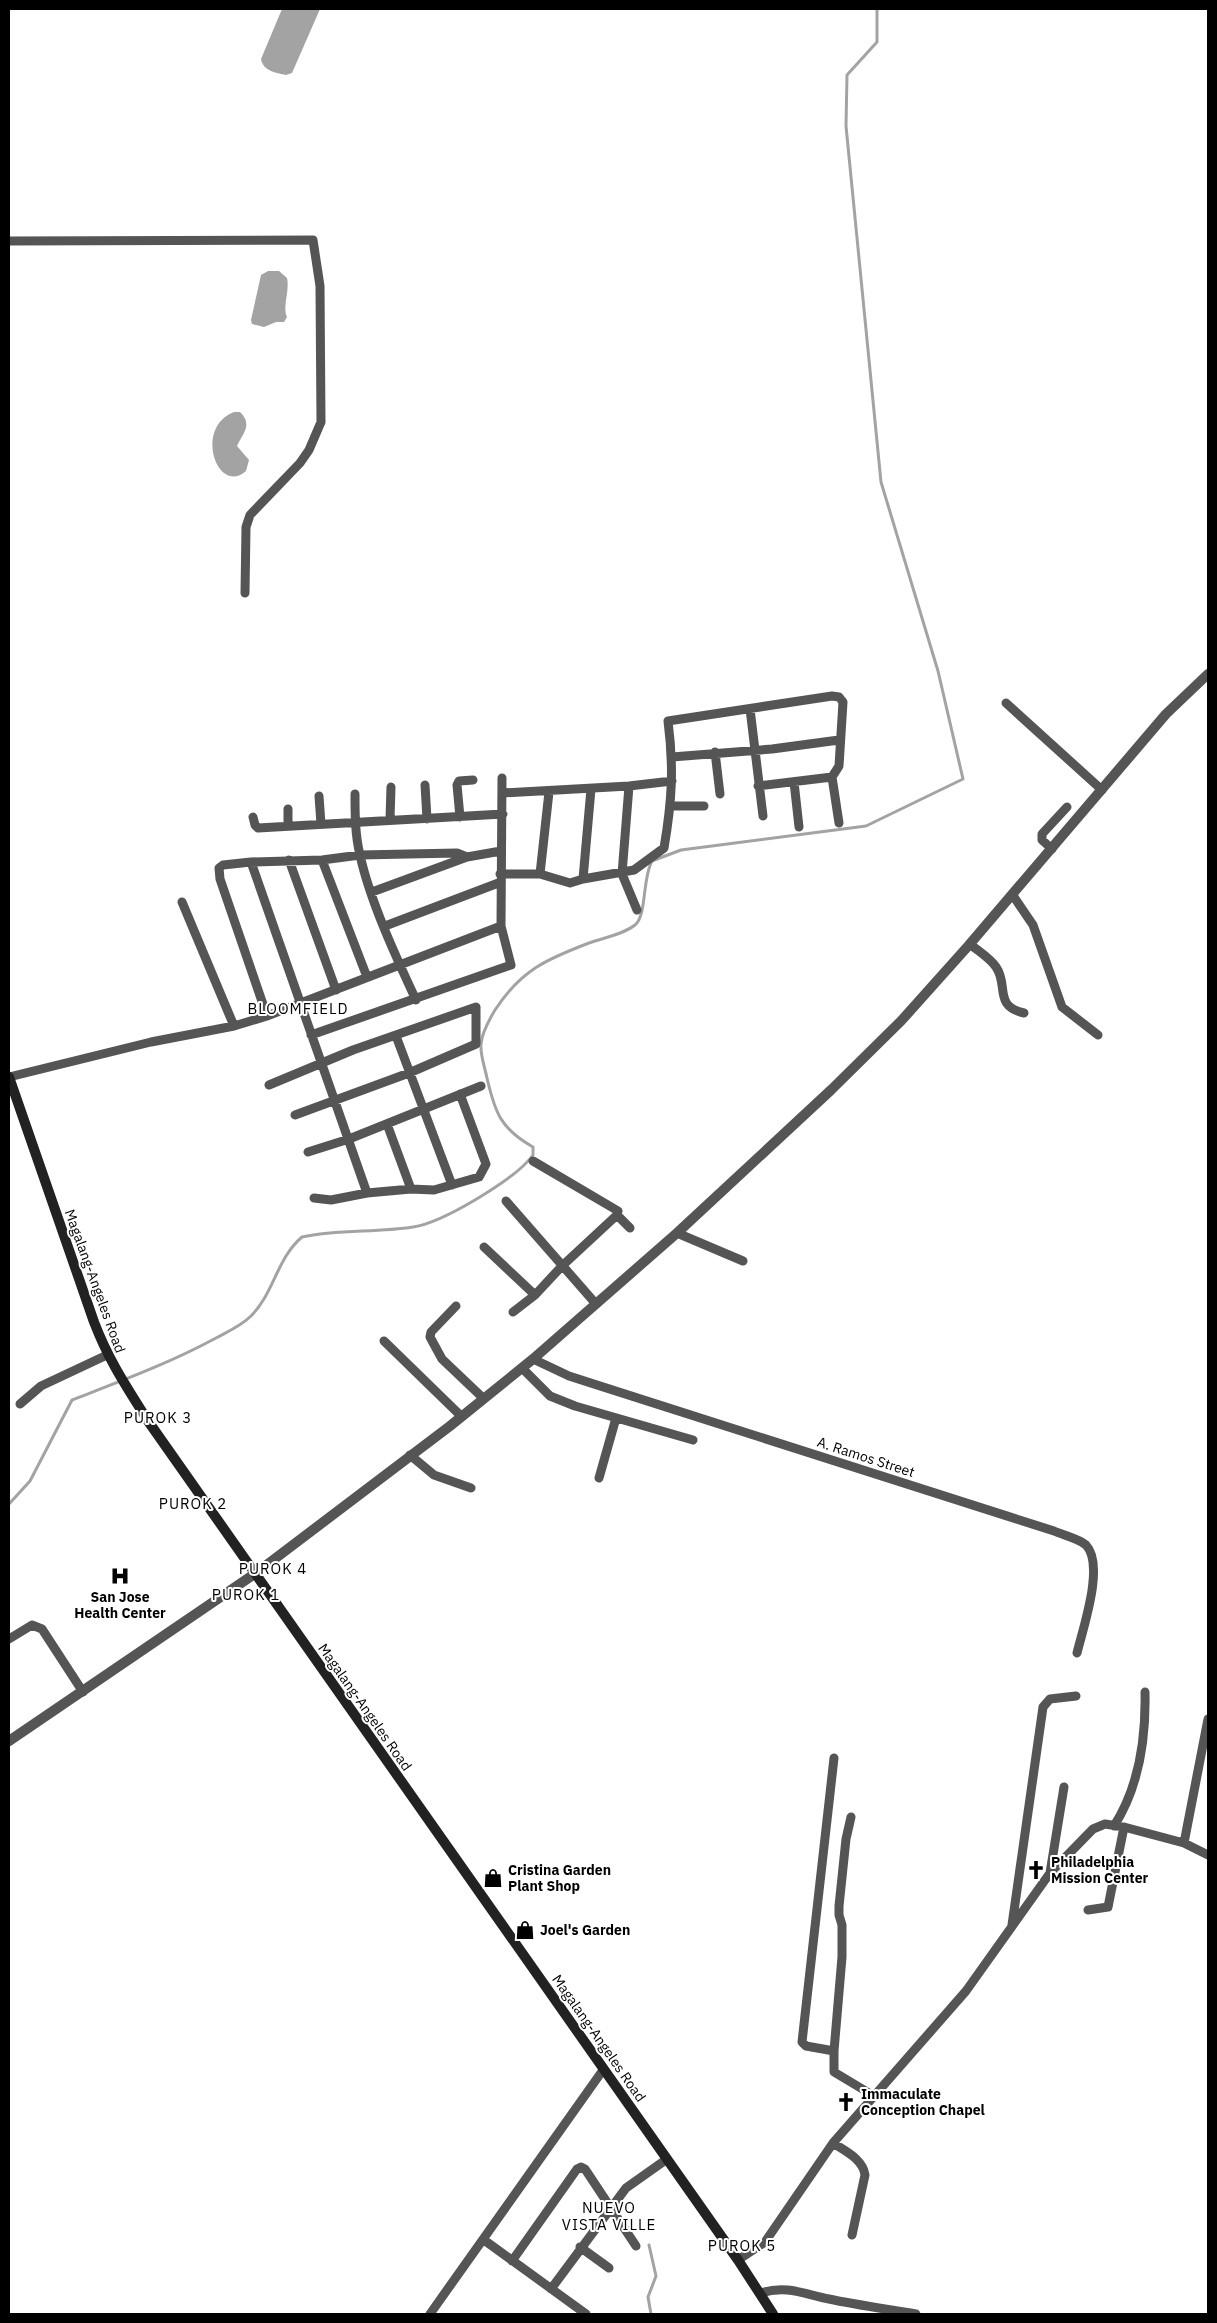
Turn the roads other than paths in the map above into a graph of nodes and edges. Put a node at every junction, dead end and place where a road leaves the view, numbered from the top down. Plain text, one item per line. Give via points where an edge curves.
1 (9, 241) edge
2 (246, 593) dead end
3 (1208, 674) edge
4 (1006, 703) dead end
5 (750, 708) junction
6 (839, 740) junction
7 (754, 750) junction
8 (715, 752) junction
9 (672, 756) junction
10 (832, 777) junction
11 (502, 778) dead end
12 (473, 780) dead end
13 (672, 781) junction
14 (794, 782) junction
15 (425, 785) dead end
16 (629, 786) junction
17 (758, 786) junction
18 (391, 787) dead end
19 (591, 789) junction
20 (1102, 790) junction
21 (549, 792) junction
22 (502, 793) junction
23 (355, 794) dead end
24 (720, 794) dead end
25 (319, 796) dead end
26 (672, 806) junction
27 (704, 806) dead end
28 (1067, 807) dead end
29 (288, 809) dead end
30 (502, 814) junction
31 (763, 816) dead end
32 (253, 817) dead end
33 (460, 818) junction
34 (390, 819) junction
35 (427, 819) junction
36 (355, 821) junction
37 (839, 823) dead end
38 (321, 824) junction
39 (288, 825) junction
40 (799, 826) dead end
41 (1052, 849) junction
42 (501, 851) junction
43 (360, 855) junction
44 (467, 857) junction
45 (289, 860) junction
46 (322, 860) junction
47 (251, 862) junction
48 (540, 874) junction
49 (622, 874) junction
50 (500, 878) junction
51 (583, 879) junction
52 (372, 892) junction
53 (1012, 894) junction
54 (182, 902) dead end
55 (637, 910) dead end
56 (385, 926) junction
57 (501, 926) junction
58 (970, 944) junction
59 (400, 965) junction
60 (367, 977) junction
61 (336, 990) junction
62 (416, 1000) junction
63 (301, 1002) junction
64 (1024, 1013) dead end
65 (267, 1016) junction
66 (234, 1026) junction
67 (311, 1035) junction
68 (1098, 1035) dead end
69 (396, 1036) junction
70 (320, 1064) junction
71 (409, 1073) junction
72 (9, 1077) edge
73 (268, 1085) dead end
74 (481, 1086) dead end
75 (460, 1094) junction
76 (334, 1101) junction
77 (423, 1109) junction
78 (295, 1115) dead end
79 (387, 1124) junction
80 (349, 1139) junction
81 (308, 1152) dead end
82 (533, 1161) dead end
83 (452, 1184) junction
84 (410, 1188) junction
85 (367, 1192) junction
86 (314, 1198) dead end
87 (506, 1201) dead end
88 (617, 1214) junction
89 (630, 1228) dead end
90 (677, 1233) junction
91 (484, 1246) dead end
92 (743, 1261) dead end
93 (562, 1266) junction
94 (535, 1295) junction
95 (596, 1304) junction
96 (456, 1306) dead end
97 (513, 1312) dead end
98 (384, 1341) dead end
99 (106, 1355) junction
100 (533, 1359) junction
101 (522, 1368) junction
102 (483, 1398) junction
103 (20, 1404) dead end
104 (461, 1416) junction
105 (616, 1418) junction
106 (693, 1440) dead end
107 (410, 1455) junction
108 (599, 1478) dead end
109 (471, 1488) dead end
110 (256, 1573) junction
111 (9, 1639) edge
112 (1077, 1653) dead end
113 (83, 1692) junction
114 (1145, 1692) dead end
115 (1076, 1696) dead end
116 (1208, 1719) edge
117 (9, 1741) edge
118 (834, 1758) dead end
119 (1064, 1787) dead end
120 (851, 1817) dead end
121 (1119, 1827) junction
122 (1184, 1843) junction
123 (1208, 1855) edge
124 (1050, 1873) junction
125 (1088, 1910) dead end
126 (1012, 1928) junction
127 (834, 2051) junction
128 (603, 2070) junction
129 (874, 2096) junction
130 (833, 2143) junction
131 (667, 2159) junction
132 (612, 2206) junction
133 (852, 2234) dead end
134 (484, 2240) junction
135 (636, 2246) dead end
136 (580, 2247) junction
137 (738, 2260) junction
138 (512, 2261) junction
139 (609, 2268) dead end
140 (551, 2289) junction
141 (761, 2293) junction
142 (430, 2314) edge
143 (586, 2314) edge
144 (773, 2314) edge
145 (916, 2314) edge

1 - 2 street via 313,240 320,286 321,422 300,463 250,515 246,528
3 - 20 street via 1171,708
4 - 20 street
5 - 6 street via 839,697 844,702
5 - 7 street
5 - 9 street via 668,720
6 - 7 street
6 - 10 street via 838,766
7 - 8 street
7 - 17 street
8 - 9 street
8 - 24 street
9 - 13 street
10 - 14 street
10 - 37 street
11 - 22 street
12 - 33 street via 459,781 456,785
13 - 16 street
13 - 26 street
14 - 17 street
14 - 40 street
15 - 35 street
16 - 19 street
16 - 49 street
17 - 31 street
18 - 34 street
19 - 21 street
19 - 51 street
20 - 41 street
21 - 22 street
21 - 48 street
22 - 30 street
23 - 36 street
25 - 38 street
26 - 27 street
26 - 49 street via 664,848 634,870
28 - 41 street via 1042,834 1042,840
29 - 39 street
30 - 33 street
30 - 42 street
32 - 39 street via 258,828
33 - 35 street
34 - 35 street
34 - 36 street
36 - 38 street
36 - 43 street
38 - 39 street
41 - 53 street
42 - 44 street
42 - 50 street
43 - 44 street via 457,853
43 - 46 street
43 - 52 street
44 - 52 street
45 - 46 street
45 - 47 street
45 - 61 street
46 - 60 street
47 - 63 street
47 - 65 street via 223,865 218,872
48 - 50 street
48 - 51 street via 570,882
49 - 51 street
49 - 55 street
50 - 56 street
50 - 57 street
52 - 56 street
53 - 58 street
53 - 68 street via 1032,925 1062,1008
54 - 66 street
56 - 59 street
57 - 59 street
57 - 62 street via 511,965
58 - 64 street via 996,966 1005,1001 1010,1008
58 - 90 street via 835,1087
59 - 60 street
59 - 62 street
60 - 61 street
61 - 63 street
62 - 67 street
63 - 65 street
63 - 67 street
65 - 66 street
66 - 72 street via 151,1042
67 - 70 street
69 - 70 street
69 - 71 street
69 - 71 street via 476,1007 476,1044
70 - 73 street
70 - 76 street
71 - 76 street
71 - 77 street
72 - 99 main road, Magalang-Angeles Road
74 - 75 street
75 - 77 street
75 - 83 street via 486,1164 480,1176
76 - 78 street
76 - 80 street
77 - 79 street
77 - 83 street
79 - 80 street
79 - 84 street
80 - 81 street
80 - 85 street
82 - 88 street via 614,1208
83 - 84 street via 434,1190
84 - 85 street
85 - 86 street via 331,1200
87 - 93 street
88 - 89 street
88 - 93 street
90 - 92 street
90 - 95 street
91 - 94 street
93 - 94 street
93 - 95 street
94 - 97 street
95 - 100 street
96 - 102 street via 430,1337 442,1358
98 - 104 street
99 - 103 street via 41,1386
99 - 110 main road, Magalang-Angeles Road
100 - 101 street
100 - 112 street, A. Ramos Street via 569,1376 1086,1544 1095,1572
101 - 102 street
101 - 105 street via 550,1396
102 - 104 street
104 - 107 street
105 - 106 street
105 - 108 street
107 - 109 street via 434,1475
107 - 110 street
110 - 113 street
110 - 128 main road, Magalang-Angeles Road
111 - 113 street via 32,1625 42,1629
113 - 117 street
114 - 121 street via 1147,1707 1136,1776
115 - 126 street via 1050,1699 1043,1707
116 - 122 street
118 - 127 street via 802,2042 806,2046
119 - 124 street
120 - 127 street via 839,1906 842,1958
121 - 122 street
121 - 124 street via 1104,1824 1093,1829
121 - 125 street via 1108,1907
122 - 123 street
124 - 126 street
126 - 129 street via 966,1991
127 - 129 street via 834,2072
128 - 131 main road, Magalang-Angeles Road
128 - 134 street
129 - 130 street
130 - 133 street via 864,2168
130 - 137 street via 765,2242
131 - 132 street via 626,2188
131 - 137 main road, Magalang-Angeles Road
132 - 135 street
132 - 136 street
132 - 138 street via 585,2169 577,2169
134 - 138 street
134 - 142 street
136 - 139 street
136 - 140 street
137 - 141 main road, Magalang-Angeles Road
138 - 140 street
140 - 143 street
141 - 144 main road, Magalang-Angeles Road
141 - 145 street via 782,2288

